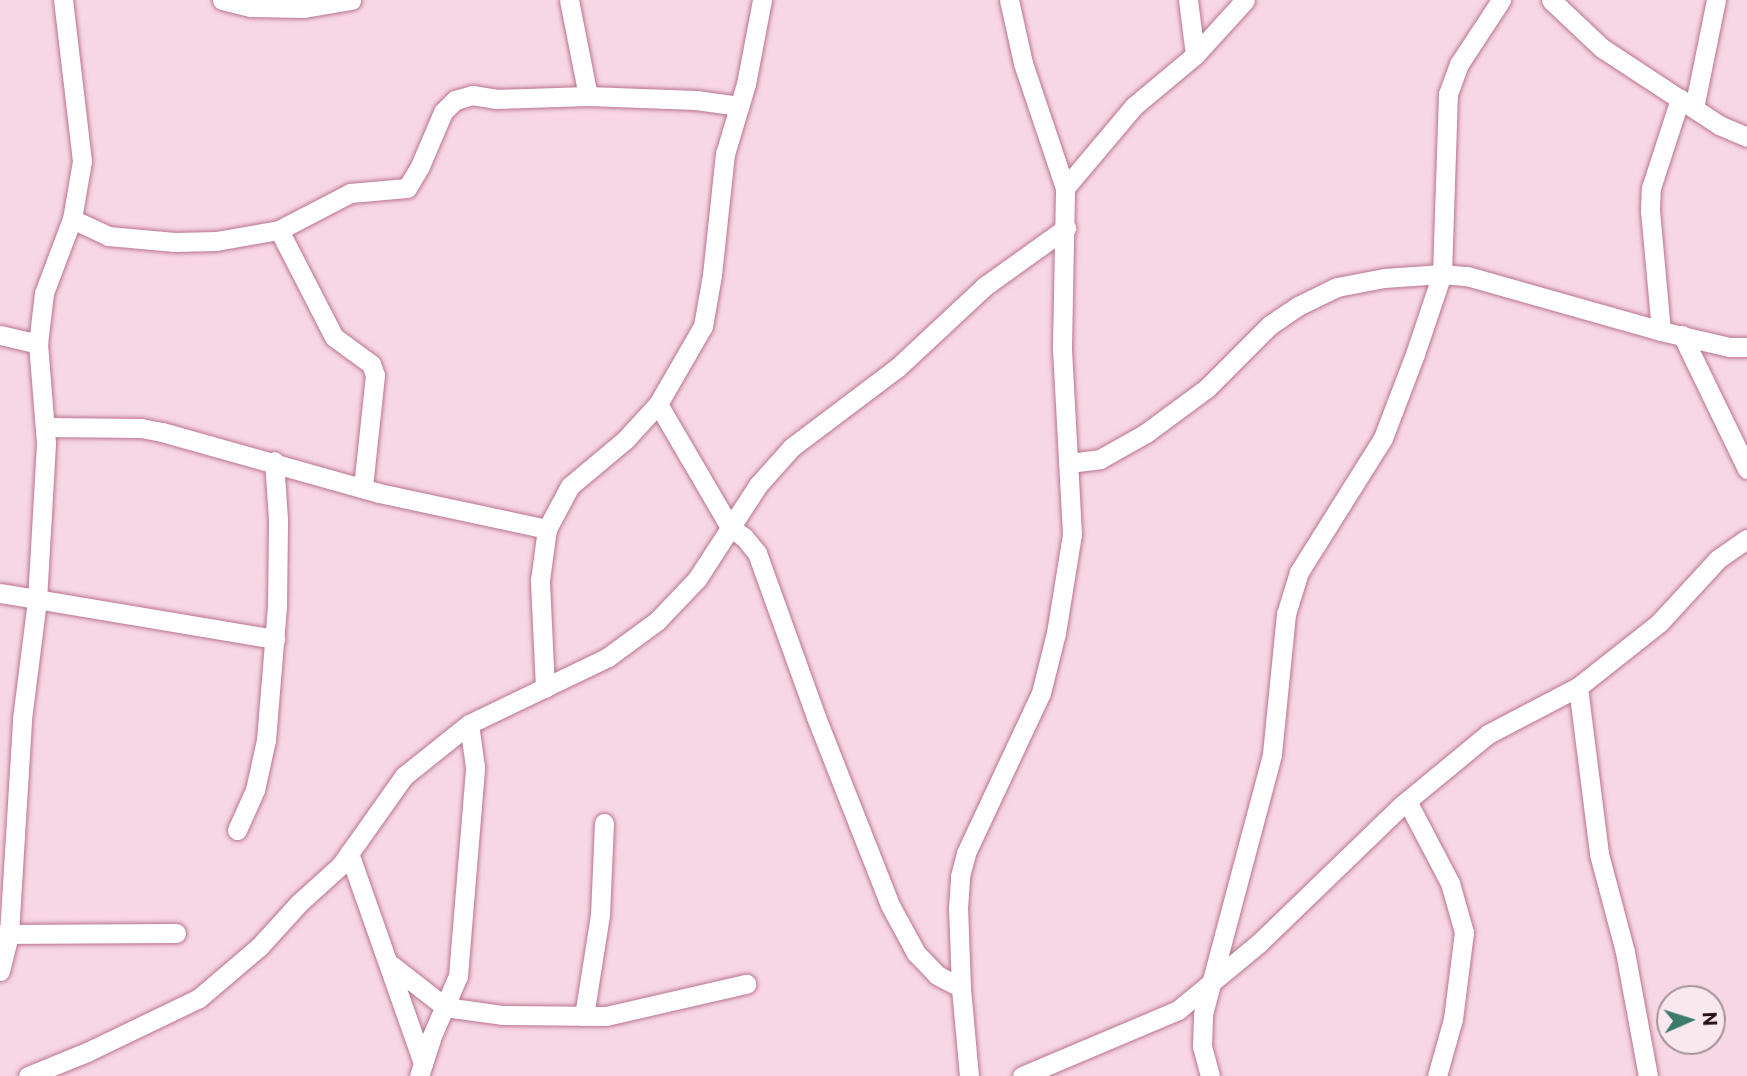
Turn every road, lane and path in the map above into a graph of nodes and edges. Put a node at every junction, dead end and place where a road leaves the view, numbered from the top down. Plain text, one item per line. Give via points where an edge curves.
1 (64, 0) edge
2 (222, 0) edge
3 (351, 0) edge
4 (569, 0) edge
5 (762, 0) edge
6 (1009, 0) edge
7 (1188, 0) edge
8 (1245, 0) edge
9 (1501, 0) edge
10 (1550, 0) edge
11 (1716, 0) edge
12 (1195, 55) junction
13 (588, 96) junction
14 (1687, 104) junction
15 (740, 107) junction
16 (1747, 137) edge
17 (1065, 188) junction
18 (72, 219) junction
19 (1066, 228) junction
20 (279, 230) junction
21 (1442, 274) junction
22 (1661, 331) junction
23 (0, 335) edge
24 (1682, 335) junction
25 (38, 344) junction
26 (1747, 348) edge
27 (658, 404) junction
28 (46, 427) junction
29 (274, 461) junction
30 (1069, 463) junction
31 (1747, 469) edge
32 (363, 488) junction
33 (730, 527) junction
34 (547, 528) junction
35 (1747, 539) edge
36 (0, 593) edge
37 (37, 600) junction
38 (275, 639) junction
39 (1578, 687) junction
40 (545, 688) junction
41 (469, 723) junction
42 (1407, 801) junction
43 (604, 823) dead end
44 (237, 830) dead end
45 (349, 853) junction
46 (176, 933) dead end
47 (4, 934) edge
48 (390, 964) junction
49 (0, 971) edge
50 (746, 985) dead end
51 (1210, 985) junction
52 (961, 988) junction
53 (444, 1007) junction
54 (584, 1016) junction
55 (421, 1069) edge
56 (27, 1076) edge
57 (969, 1076) edge
58 (1022, 1076) edge
59 (1210, 1076) edge
60 (1437, 1076) edge
61 (1648, 1076) edge

1 - 18 street via 82,162
2 - 3 street via 251,7 304,8
4 - 13 street
5 - 15 street
6 - 17 street via 1023,63
7 - 12 street
8 - 12 street
9 - 21 street via 1459,64 1448,94
10 - 14 street via 1602,48
11 - 14 street
12 - 17 street via 1134,106
13 - 15 street via 695,100
13 - 20 street via 496,99 472,95 455,100 443,112 407,188 350,193
14 - 16 street
14 - 22 street via 1651,188
15 - 27 street via 725,154 702,326
17 - 19 street
18 - 20 street via 108,236 175,242 216,241
18 - 25 street via 44,293
19 - 30 street via 1062,347
19 - 33 street via 985,286 897,368 792,447 758,485
20 - 32 street via 334,337 371,364 374,388
21 - 22 street via 1502,284
21 - 30 street via 1337,287 1298,306 1270,325 1207,388 1146,433 1100,460
21 - 51 street via 1383,438 1299,572 1286,614 1272,754
22 - 24 street
23 - 25 street
24 - 26 street
24 - 31 street
25 - 28 street
27 - 33 street
27 - 34 street via 625,440 570,486
28 - 29 street via 141,428
28 - 37 street
29 - 32 street
29 - 38 street via 278,519
30 - 52 street via 1072,534 1041,693 966,853 960,876
32 - 34 street
33 - 40 street via 697,579 657,621 608,657
33 - 52 street via 757,553 890,905 916,953 937,975
34 - 40 street via 540,580
35 - 39 street via 1718,559 1659,623
36 - 37 street
37 - 38 street
37 - 47 street
38 - 44 street via 267,740 255,790
39 - 42 street via 1488,734
39 - 61 street via 1599,854 1625,952
40 - 41 street
41 - 45 street via 404,776
41 - 53 street via 475,767 468,877 458,976
42 - 51 street
42 - 60 street via 1450,884 1464,932 1453,1019
43 - 54 street via 600,915
45 - 48 street
45 - 56 street via 259,947 200,998
46 - 47 street
47 - 49 street
48 - 53 street
48 - 55 street
50 - 54 street via 606,1016
51 - 58 street via 1178,1010
51 - 59 street via 1202,1046
52 - 57 street
53 - 54 street via 503,1015
53 - 55 street

